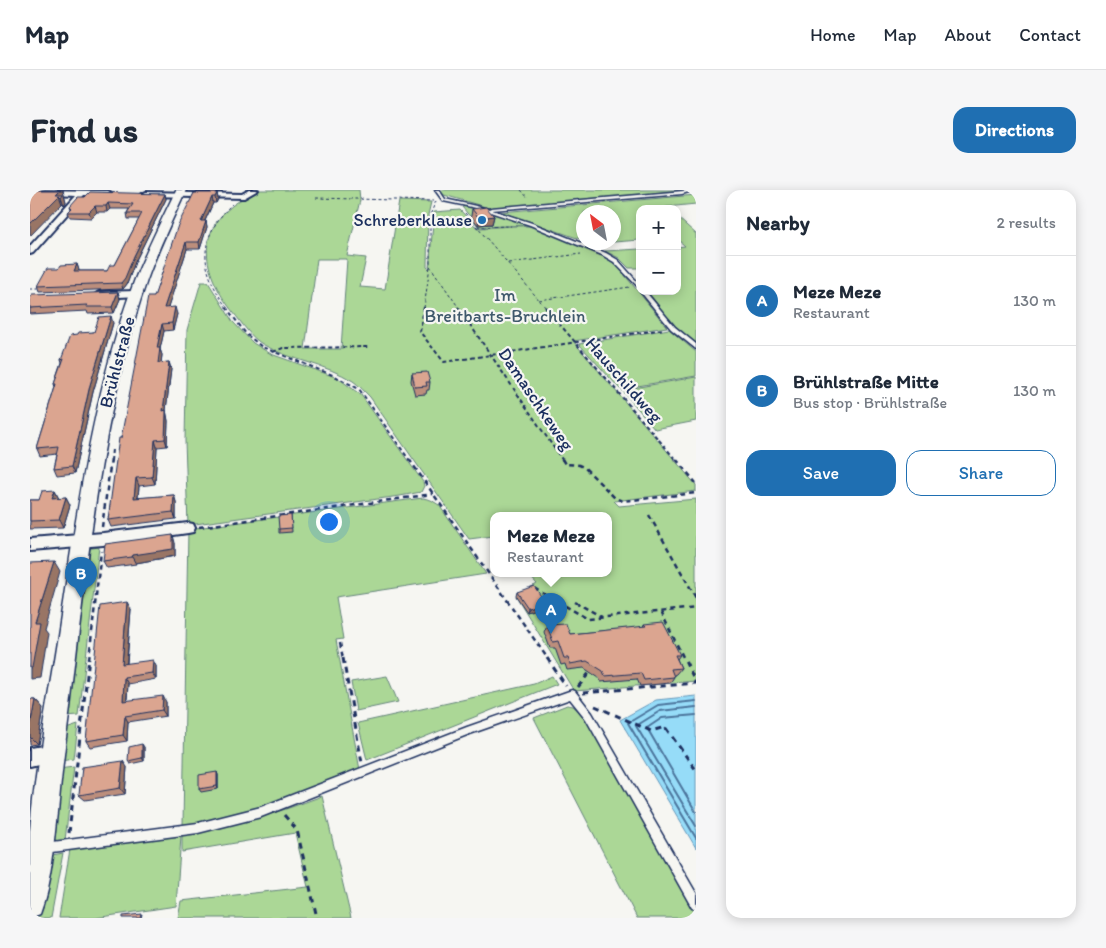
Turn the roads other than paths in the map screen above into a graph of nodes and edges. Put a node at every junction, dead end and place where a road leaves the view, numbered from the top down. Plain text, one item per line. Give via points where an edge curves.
1 (254, 190) edge
2 (437, 190) edge
3 (693, 190) edge
4 (30, 191) edge
5 (83, 191) edge
6 (179, 192) edge
7 (120, 193) edge
8 (139, 194) edge
9 (488, 210) junction
10 (30, 250) edge
11 (636, 284) edge
12 (136, 294) junction
13 (90, 295) edge
14 (645, 295) edge
15 (696, 347) edge
16 (188, 528) road end
17 (95, 540) junction
18 (30, 545) edge
19 (54, 753) junction
20 (30, 757) edge
21 (41, 848) junction
22 (30, 904) edge
23 (696, 904) edge

1 - 6 street via 244,196
2 - 9 lane via 444,200
3 - 9 lane
4 - 5 street
5 - 7 street
5 - 10 street
6 - 8 street
6 - 12 street, Brühlstraße via 153,247
9 - 11 lane via 545,228 600,251 616,261
12 - 13 street
12 - 17 street, Brühlstraße via 116,358 101,426
14 - 15 lane via 673,328
16 - 17 street
17 - 18 street
17 - 19 street, Brühlstraße
19 - 20 street
19 - 21 street, Brühlstraße
21 - 22 street, Brühlstraße
21 - 23 lane via 198,828 275,807 467,731 572,694 594,724

